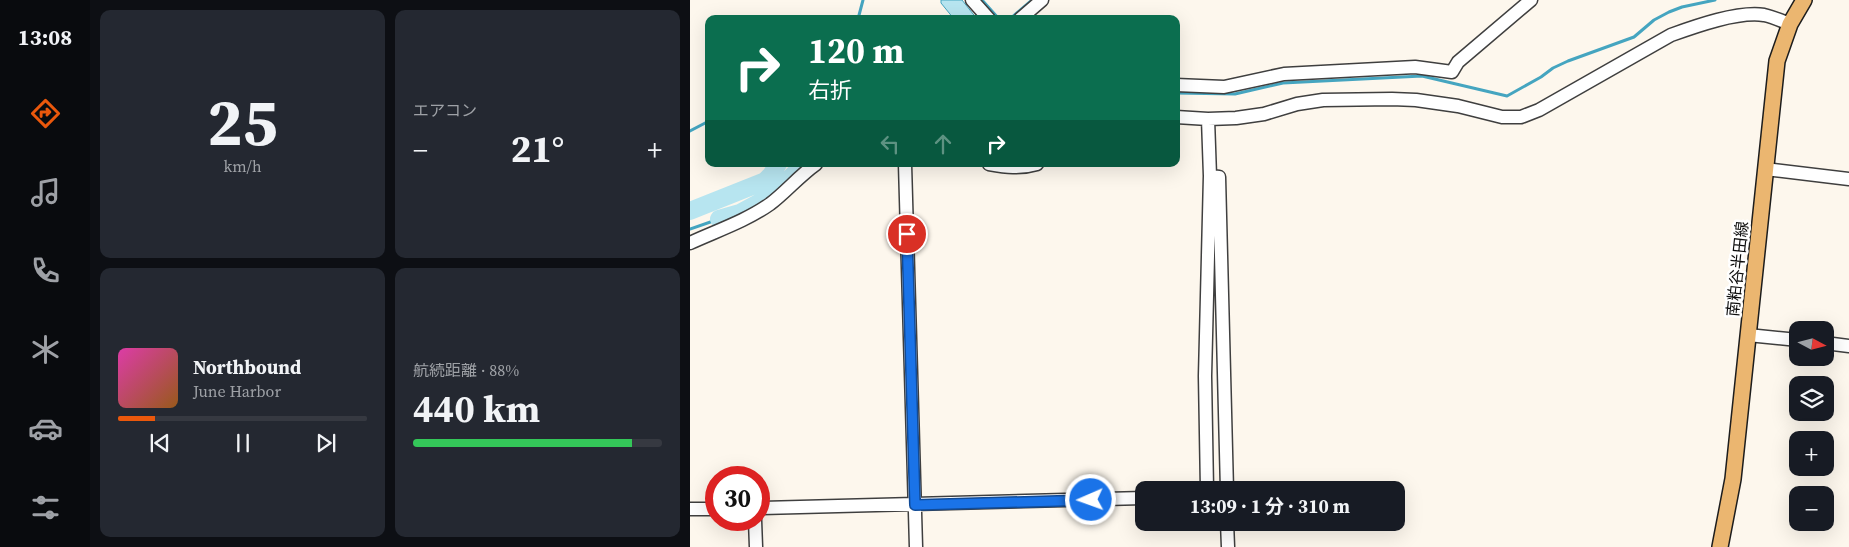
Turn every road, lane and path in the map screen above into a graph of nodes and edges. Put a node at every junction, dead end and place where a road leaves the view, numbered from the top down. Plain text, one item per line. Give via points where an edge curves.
1 (972, 0) edge
2 (1042, 0) edge
3 (1531, 0) edge
4 (1804, 0) edge
5 (985, 15) edge
6 (1025, 15) edge
7 (1790, 24) junction
8 (1180, 85) edge
9 (1180, 118) edge
10 (1208, 119) junction
11 (812, 167) edge
12 (905, 167) edge
13 (1006, 167) edge
14 (1026, 167) edge
15 (1765, 170) junction
16 (1210, 176) junction
17 (1849, 179) edge
18 (690, 243) edge
19 (1748, 335) junction
20 (1789, 339) edge
21 (1834, 344) edge
22 (1849, 346) edge
23 (1207, 481) edge
24 (1227, 481) edge
25 (1135, 498) edge
26 (915, 505) junction
27 (770, 508) edge
28 (690, 509) edge
29 (705, 509) edge
30 (755, 531) edge
31 (1227, 531) edge
32 (756, 547) edge
33 (916, 547) edge
34 (1228, 547) edge
35 (1720, 547) edge

1 - 5 street
2 - 6 street
3 - 8 street via 1458,62 1452,72 1415,67 1284,74 1224,87
4 - 7 main road, 南粕谷半田線
7 - 10 street via 1763,15 1693,27 1671,35 1521,117 1502,117 1458,106 1392,99 1323,100 1264,114
7 - 15 main road, 南粕谷半田線 via 1778,61
9 - 10 street
10 - 16 street
11 - 18 street via 758,212
12 - 26 street
13 - 14 street
15 - 17 street
15 - 19 main road, 南粕谷半田線
16 - 23 street via 1205,376
16 - 24 street via 1219,177
19 - 20 street
19 - 35 main road, 南粕谷半田線 via 1733,479
21 - 22 street
25 - 26 street
26 - 27 street
26 - 33 street
28 - 29 street
30 - 32 street
31 - 34 street

